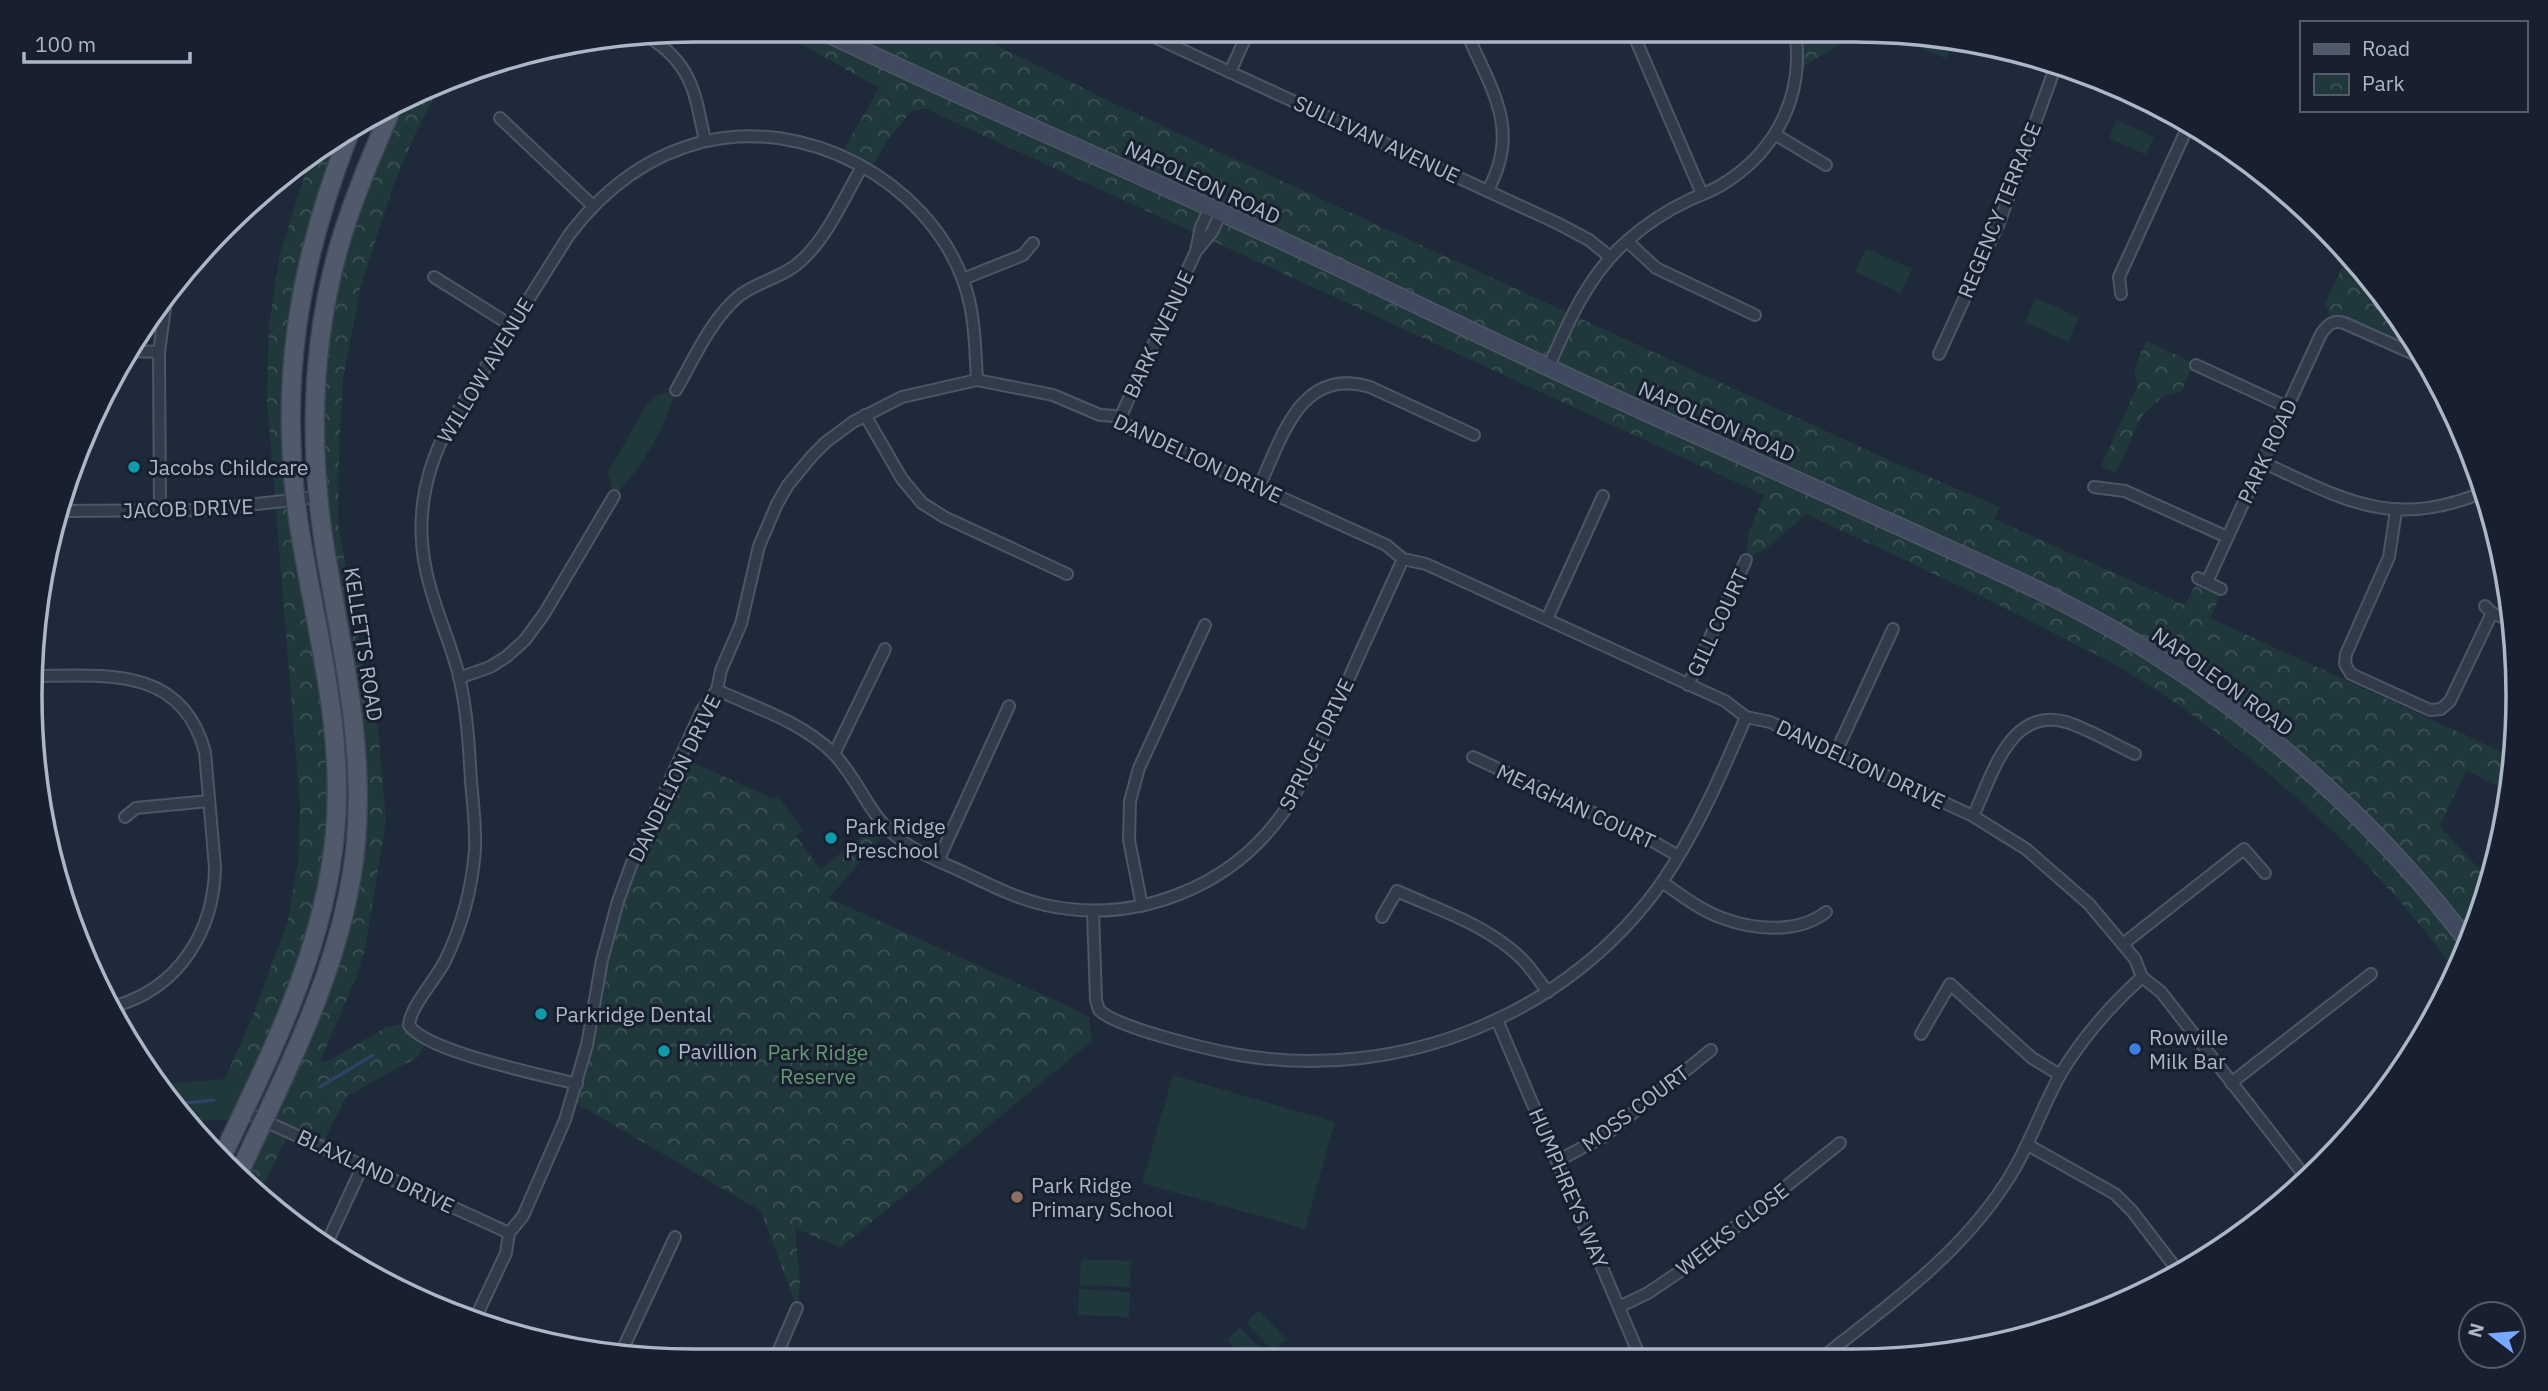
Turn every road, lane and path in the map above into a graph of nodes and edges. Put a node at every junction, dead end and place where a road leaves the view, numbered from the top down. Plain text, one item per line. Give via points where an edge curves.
1 (847, 42) edge
2 (855, 42) edge
3 (1165, 42) edge
4 (1244, 42) edge
5 (1471, 42) edge
6 (1637, 42) edge
7 (1796, 42) edge
8 (657, 43) edge
9 (870, 52) junction
10 (1230, 72) junction
11 (2053, 74) edge
12 (500, 118) dead end
13 (387, 120) edge
14 (2185, 133) edge
15 (1776, 135) junction
16 (705, 141) junction
17 (345, 144) edge
18 (1826, 165) dead end
19 (862, 167) junction
20 (1488, 190) junction
21 (1702, 194) junction
22 (592, 205) junction
23 (1215, 210) junction
24 (1627, 241) junction
25 (1033, 243) dead end
26 (1610, 257) junction
27 (434, 277) dead end
28 (962, 279) junction
29 (2121, 294) dead end
30 (1755, 315) dead end
31 (164, 316) edge
32 (512, 326) junction
33 (141, 351) edge
34 (2407, 351) edge
35 (159, 352) junction
36 (1939, 354) dead end
37 (2196, 365) dead end
38 (1549, 366) junction
39 (977, 380) junction
40 (676, 390) dead end
41 (2287, 407) junction
42 (865, 415) junction
43 (1120, 418) junction
44 (1474, 435) dead end
45 (2262, 462) junction
46 (1259, 487) junction
47 (2094, 487) dead end
48 (2474, 495) edge
49 (614, 496) dead end
50 (1603, 496) dead end
51 (318, 497) junction
52 (296, 500) junction
53 (160, 510) junction
54 (2396, 510) junction
55 (69, 512) edge
56 (2227, 537) junction
57 (1403, 559) junction
58 (1746, 560) dead end
59 (1067, 574) dead end
60 (2221, 589) dead end
61 (2501, 616) edge
62 (1547, 619) junction
63 (1205, 625) dead end
64 (1893, 629) dead end
65 (885, 649) dead end
66 (42, 676) edge
67 (459, 677) junction
68 (1688, 685) junction
69 (717, 690) junction
70 (1009, 706) dead end
71 (1746, 717) junction
72 (1836, 752) junction
73 (834, 754) junction
74 (2135, 754) dead end
75 (1473, 757) dead end
76 (209, 801) junction
77 (1973, 816) junction
78 (125, 817) dead end
79 (1678, 856) junction
80 (939, 861) junction
81 (2265, 873) dead end
82 (1662, 882) junction
83 (1142, 906) junction
84 (1093, 911) junction
85 (1826, 912) dead end
86 (1382, 917) dead end
87 (2461, 933) edge
88 (2123, 944) junction
89 (2371, 974) dead end
90 (2142, 978) junction
91 (1548, 992) junction
92 (120, 1004) edge
93 (1099, 1010) junction
94 (1089, 1018) dead end
95 (1497, 1020) junction
96 (1921, 1034) dead end
97 (1711, 1050) dead end
98 (2060, 1075) junction
99 (2231, 1083) junction
100 (577, 1084) junction
101 (243, 1111) junction
102 (264, 1119) junction
103 (1840, 1143) dead end
104 (2028, 1144) junction
105 (225, 1150) edge
106 (1557, 1161) junction
107 (363, 1165) junction
108 (242, 1166) edge
109 (2301, 1171) edge
110 (509, 1233) junction
111 (330, 1237) edge
112 (675, 1237) dead end
113 (2173, 1264) edge
114 (1619, 1307) junction
115 (797, 1308) dead end
116 (479, 1312) edge
117 (624, 1345) edge
118 (779, 1349) edge
119 (1637, 1349) edge
120 (1833, 1349) edge

1 - 9 main road, NAPOLEON ROAD
2 - 9 main road, NAPOLEON ROAD
3 - 10 street, SULLIVAN AVENUE
4 - 10 street
5 - 20 street via 1504,130 1501,161
6 - 21 street
7 - 15 street via 1796,79
8 - 16 street via 686,72
9 - 23 main road, NAPOLEON ROAD
10 - 20 street, SULLIVAN AVENUE
11 - 36 street, REGENCY TERRACE via 2007,204
12 - 22 street
13 - 51 main road, KELLETTS ROAD via 349,212 324,312 315,402
14 - 29 street via 2119,277
15 - 18 street
15 - 21 street via 1742,171
16 - 19 street, WILLOW AVENUE via 787,140 824,149
16 - 22 street, WILLOW AVENUE via 643,167
17 - 52 main road, KELLETTS ROAD via 311,245 298,315 290,427
19 - 28 street, WILLOW AVENUE via 902,194 923,216
19 - 40 street via 813,249 792,269 731,304
20 - 26 street, SULLIVAN AVENUE via 1575,232
21 - 24 street via 1659,216
22 - 32 street, WILLOW AVENUE
23 - 38 main road, NAPOLEON ROAD
23 - 43 street, BARK AVENUE via 1201,227 1196,251
24 - 26 street
24 - 30 street via 1656,268
25 - 28 street via 1023,255
26 - 38 street via 1579,302
27 - 32 street
28 - 39 street, WILLOW AVENUE via 974,330
31 - 35 street
32 - 67 street, WILLOW AVENUE via 442,439 424,495 421,531 426,571
33 - 35 street
34 - 41 street, PARK ROAD via 2332,322 2321,334
35 - 53 street
37 - 41 street
38 - 87 main road, NAPOLEON ROAD via 2025,584 2151,652 2309,773 2383,843
39 - 42 street, DANDELION DRIVE via 902,397
39 - 43 street, DANDELION DRIVE via 1037,390 1100,415
41 - 45 street, PARK ROAD
42 - 59 street via 902,479 922,503
42 - 69 street, DANDELION DRIVE via 819,449 777,504 758,546 741,624 720,670
43 - 46 street, DANDELION DRIVE via 1137,432
44 - 46 street via 1370,387 1335,384 1318,390 1296,410
45 - 54 street via 2347,500
45 - 56 street, PARK ROAD
46 - 57 street, DANDELION DRIVE via 1386,545
47 - 56 street via 2125,491
48 - 54 street via 2439,508
49 - 67 street via 525,640 490,667
50 - 62 street
51 - 52 street, JACOB DRIVE
51 - 102 main road, KELLETTS ROAD via 356,730 356,843 333,953 315,1006
52 - 53 street, JACOB DRIVE
52 - 101 main road, KELLETTS ROAD via 333,716 335,833 323,911 309,959
53 - 55 street, JACOB DRIVE
54 - 61 street via 2389,557 2346,654 2351,674 2430,710 2441,709 2450,701 2488,609
56 - 60 street, PARK ROAD via 2202,580
57 - 62 street, DANDELION DRIVE via 1426,564
57 - 83 street, SPRUCE DRIVE via 1307,771 1277,821 1250,850 1214,877
58 - 68 street, GILL COURT
62 - 68 street, DANDELION DRIVE
63 - 83 street via 1139,768 1130,801 1129,840
64 - 72 street
65 - 73 street
66 - 76 street via 117,676 164,692 186,713 202,741
67 - 100 street, WILLOW AVENUE via 475,824 473,869 452,947 409,1026 469,1056
68 - 71 street, DANDELION DRIVE via 1725,701
69 - 73 street, SPRUCE DRIVE via 800,729
69 - 100 street, DANDELION DRIVE via 702,710 621,892
70 - 80 street
71 - 72 street, DANDELION DRIVE via 1770,722
71 - 79 street
72 - 77 street, DANDELION DRIVE
73 - 80 street, SPRUCE DRIVE via 882,824 911,847
74 - 77 street via 2071,724 2036,721 2010,740
75 - 79 street, MEAGHAN COURT
76 - 78 street via 135,808
76 - 92 street via 214,886 202,933 187,958 161,983
77 - 88 street, DANDELION DRIVE via 2054,871
79 - 82 street
80 - 84 street, SPRUCE DRIVE via 1033,902
81 - 88 street via 2244,849
82 - 85 street via 1710,913 1748,925 1792,927
82 - 91 street via 1616,936
83 - 84 street, SPRUCE DRIVE
84 - 93 street
86 - 91 street via 1397,891 1500,941
88 - 90 street, DANDELION DRIVE
89 - 99 street
90 - 98 street via 2104,1015
90 - 99 street, DANDELION DRIVE via 2161,992
91 - 95 street
93 - 94 street
93 - 95 street via 1113,1020 1207,1049 1303,1062 1420,1049
95 - 106 street, HUMPHREYS WAY
96 - 98 street via 1950,984 2032,1058
97 - 106 street, MOSS COURT via 1603,1137
98 - 104 street
99 - 109 street, DANDELION DRIVE
100 - 110 street, DANDELION DRIVE via 523,1216
101 - 102 street, BLAXLAND DRIVE
101 - 105 main road, KELLETTS ROAD
102 - 107 street, BLAXLAND DRIVE
102 - 108 main road, KELLETTS ROAD
103 - 114 street, WEEKS CLOSE via 1679,1272
104 - 113 street via 2115,1194
104 - 120 street via 1990,1206 1956,1246
106 - 114 street, HUMPHREYS WAY
107 - 110 street, BLAXLAND DRIVE
107 - 111 street
110 - 116 street, DANDELION DRIVE via 506,1254
112 - 117 street
114 - 119 street, HUMPHREYS WAY
115 - 118 street

